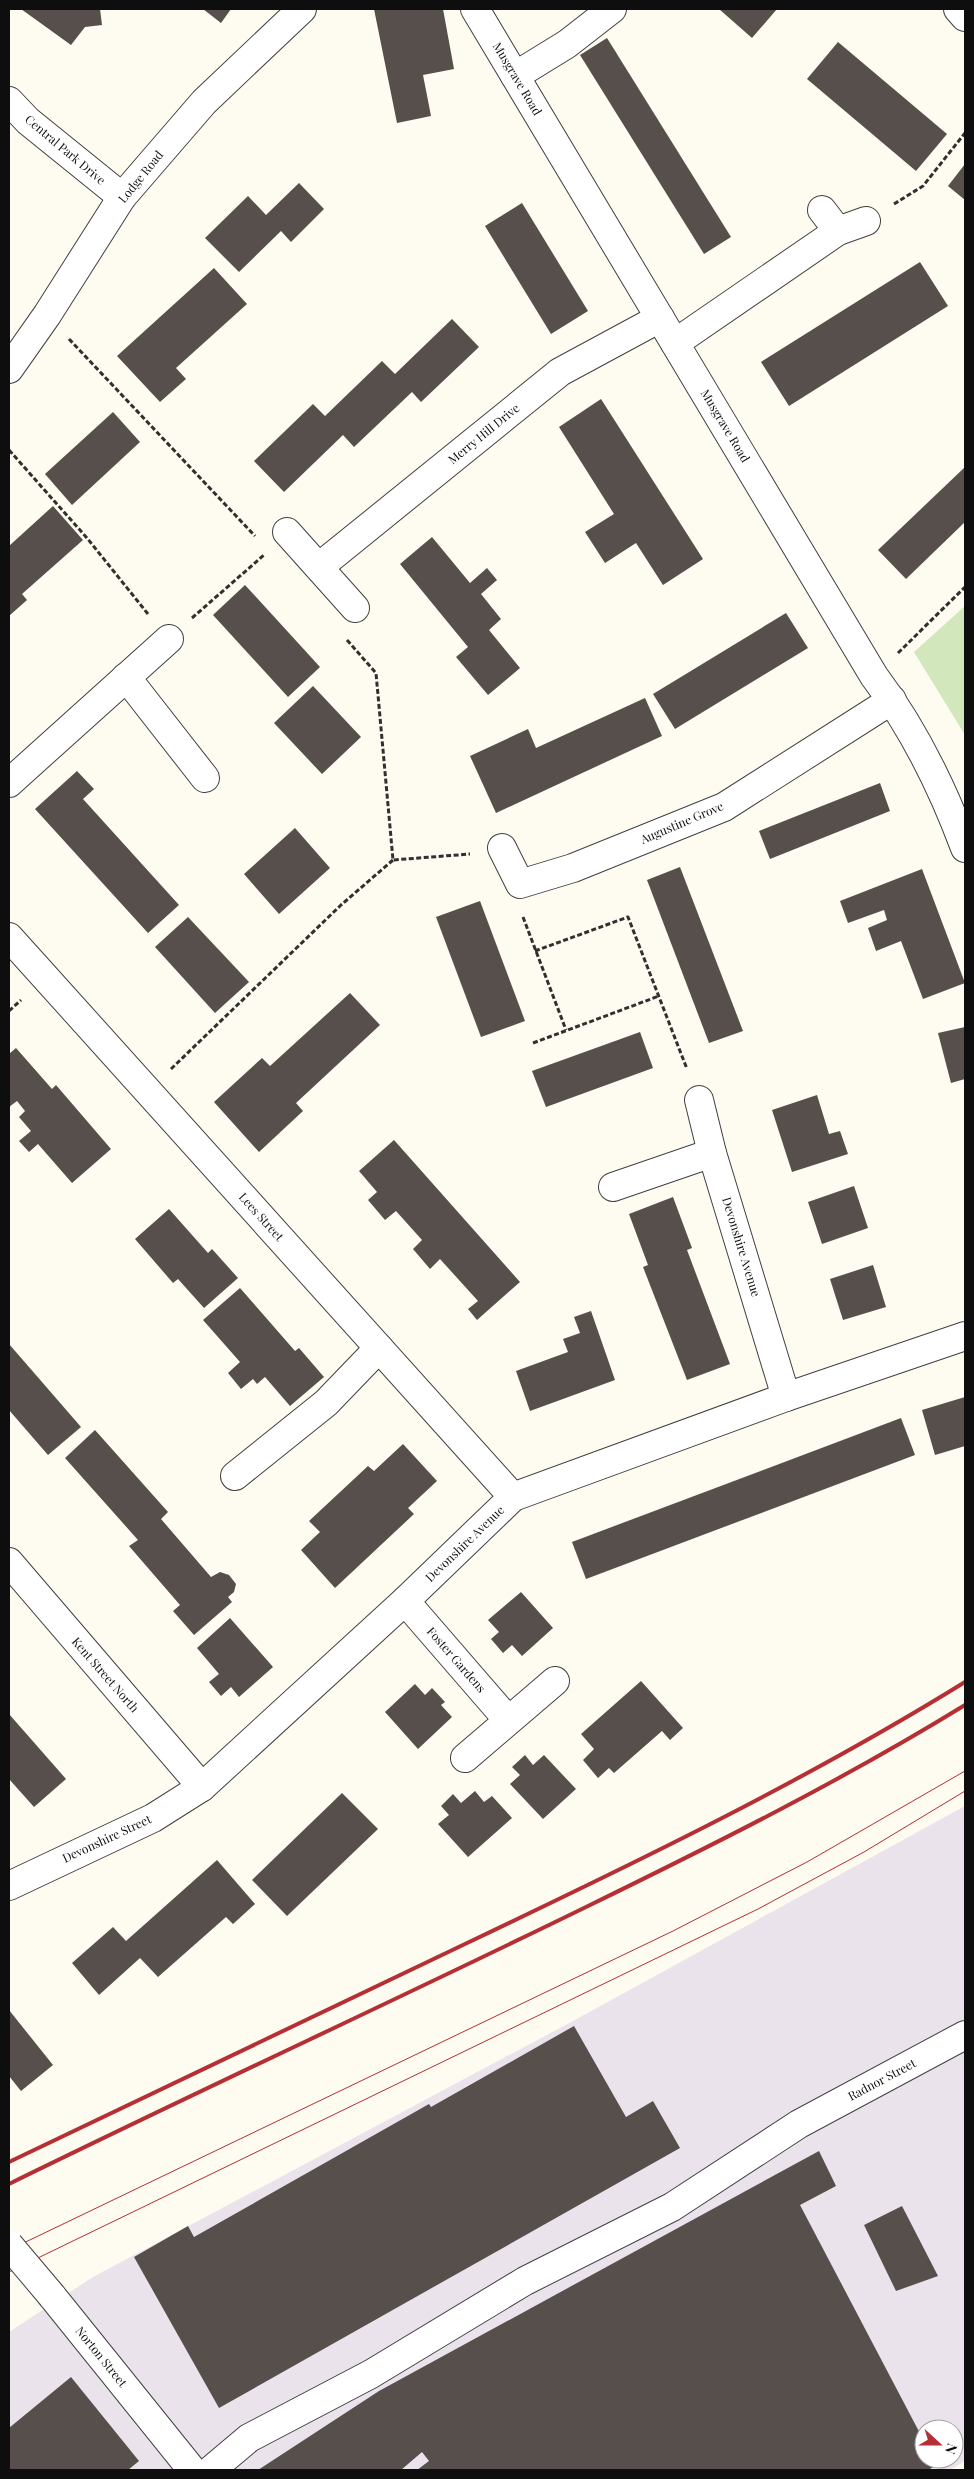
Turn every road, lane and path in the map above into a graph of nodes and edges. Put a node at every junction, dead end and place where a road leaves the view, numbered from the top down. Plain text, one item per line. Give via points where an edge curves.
1 (302, 9) edge
2 (475, 9) edge
3 (612, 9) edge
4 (958, 9) edge
5 (965, 17) edge
6 (515, 76) junction
7 (9, 101) edge
8 (965, 133) edge
9 (122, 197) junction
10 (866, 221) joint
11 (47, 315) junction
12 (660, 318) junction
13 (675, 343) junction
14 (9, 369) edge
15 (9, 450) edge
16 (288, 532) dead end
17 (262, 544) dead end
18 (268, 551) dead end
19 (319, 567) junction
20 (965, 587) edge
21 (355, 608) dead end
22 (346, 638) dead end
23 (168, 639) junction
24 (874, 676) junction
25 (126, 677) junction
26 (892, 700) junction
27 (205, 778) dead end
28 (9, 783) edge
29 (502, 848) joint
30 (965, 848) edge
31 (393, 860) junction
32 (520, 884) junction
33 (9, 937) edge
34 (536, 951) junction
35 (659, 996) junction
36 (566, 1030) junction
37 (533, 1043) dead end
38 (148, 1091) junction
39 (699, 1100) joint
40 (712, 1153) junction
41 (613, 1187) dead end
42 (965, 1336) edge
43 (379, 1348) junction
44 (786, 1397) junction
45 (235, 1476) dead end
46 (514, 1498) junction
47 (9, 1562) edge
48 (405, 1601) junction
49 (555, 1681) dead end
50 (508, 1720) junction
51 (465, 1758) dead end
52 (202, 1787) junction
53 (9, 1886) edge
54 (965, 2036) edge
55 (9, 2245) edge
56 (192, 2470) edge
57 (211, 2470) edge

1 - 9 street, Lodge Road via 204,102
2 - 6 street, Musgrave Road
3 - 6 street via 567,44
4 - 5 street
6 - 12 street, Musgrave Road
7 - 9 street, Central Park Drive via 28,121
8 - 10 path via 923,186
9 - 11 street, Lodge Road
10 - 13 street via 830,221
11 - 14 street, Lodge Road
11 - 17 path
12 - 13 street, Musgrave Road
12 - 19 street, Merry Hill Drive via 560,372
13 - 24 street, Musgrave Road
15 - 23 path via 87,538
16 - 19 street
18 - 23 path
19 - 21 street
20 - 24 path
22 - 31 path via 376,673
23 - 25 street
24 - 26 street, Musgrave Road
25 - 27 street
25 - 28 street
26 - 30 street, Musgrave Road via 930,762
26 - 32 street, Augustine Grove via 724,807 573,868
29 - 31 path
29 - 32 street
31 - 38 path via 341,905
32 - 34 path via 522,916
33 - 38 street, Lees Street
34 - 35 path via 628,917
34 - 36 path
35 - 36 path
35 - 39 path
36 - 37 path
38 - 43 street, Lees Street
39 - 40 street, Devonshire Avenue
40 - 41 street
40 - 44 street, Devonshire Avenue
42 - 44 street, Devonshire Avenue
43 - 45 street via 326,1403
43 - 46 street, Lees Street
44 - 46 street, Devonshire Avenue
46 - 48 street, Devonshire Avenue
47 - 52 street, Kent Street North
48 - 50 street, Foster Gardens
48 - 52 street, Devonshire Avenue
49 - 50 street
50 - 51 street
52 - 53 street, Devonshire Street via 154,1818
54 - 57 street, Radnor Street via 799,2124 672,2207 525,2281 371,2374 249,2438
55 - 56 street, Norton Street, bridge

